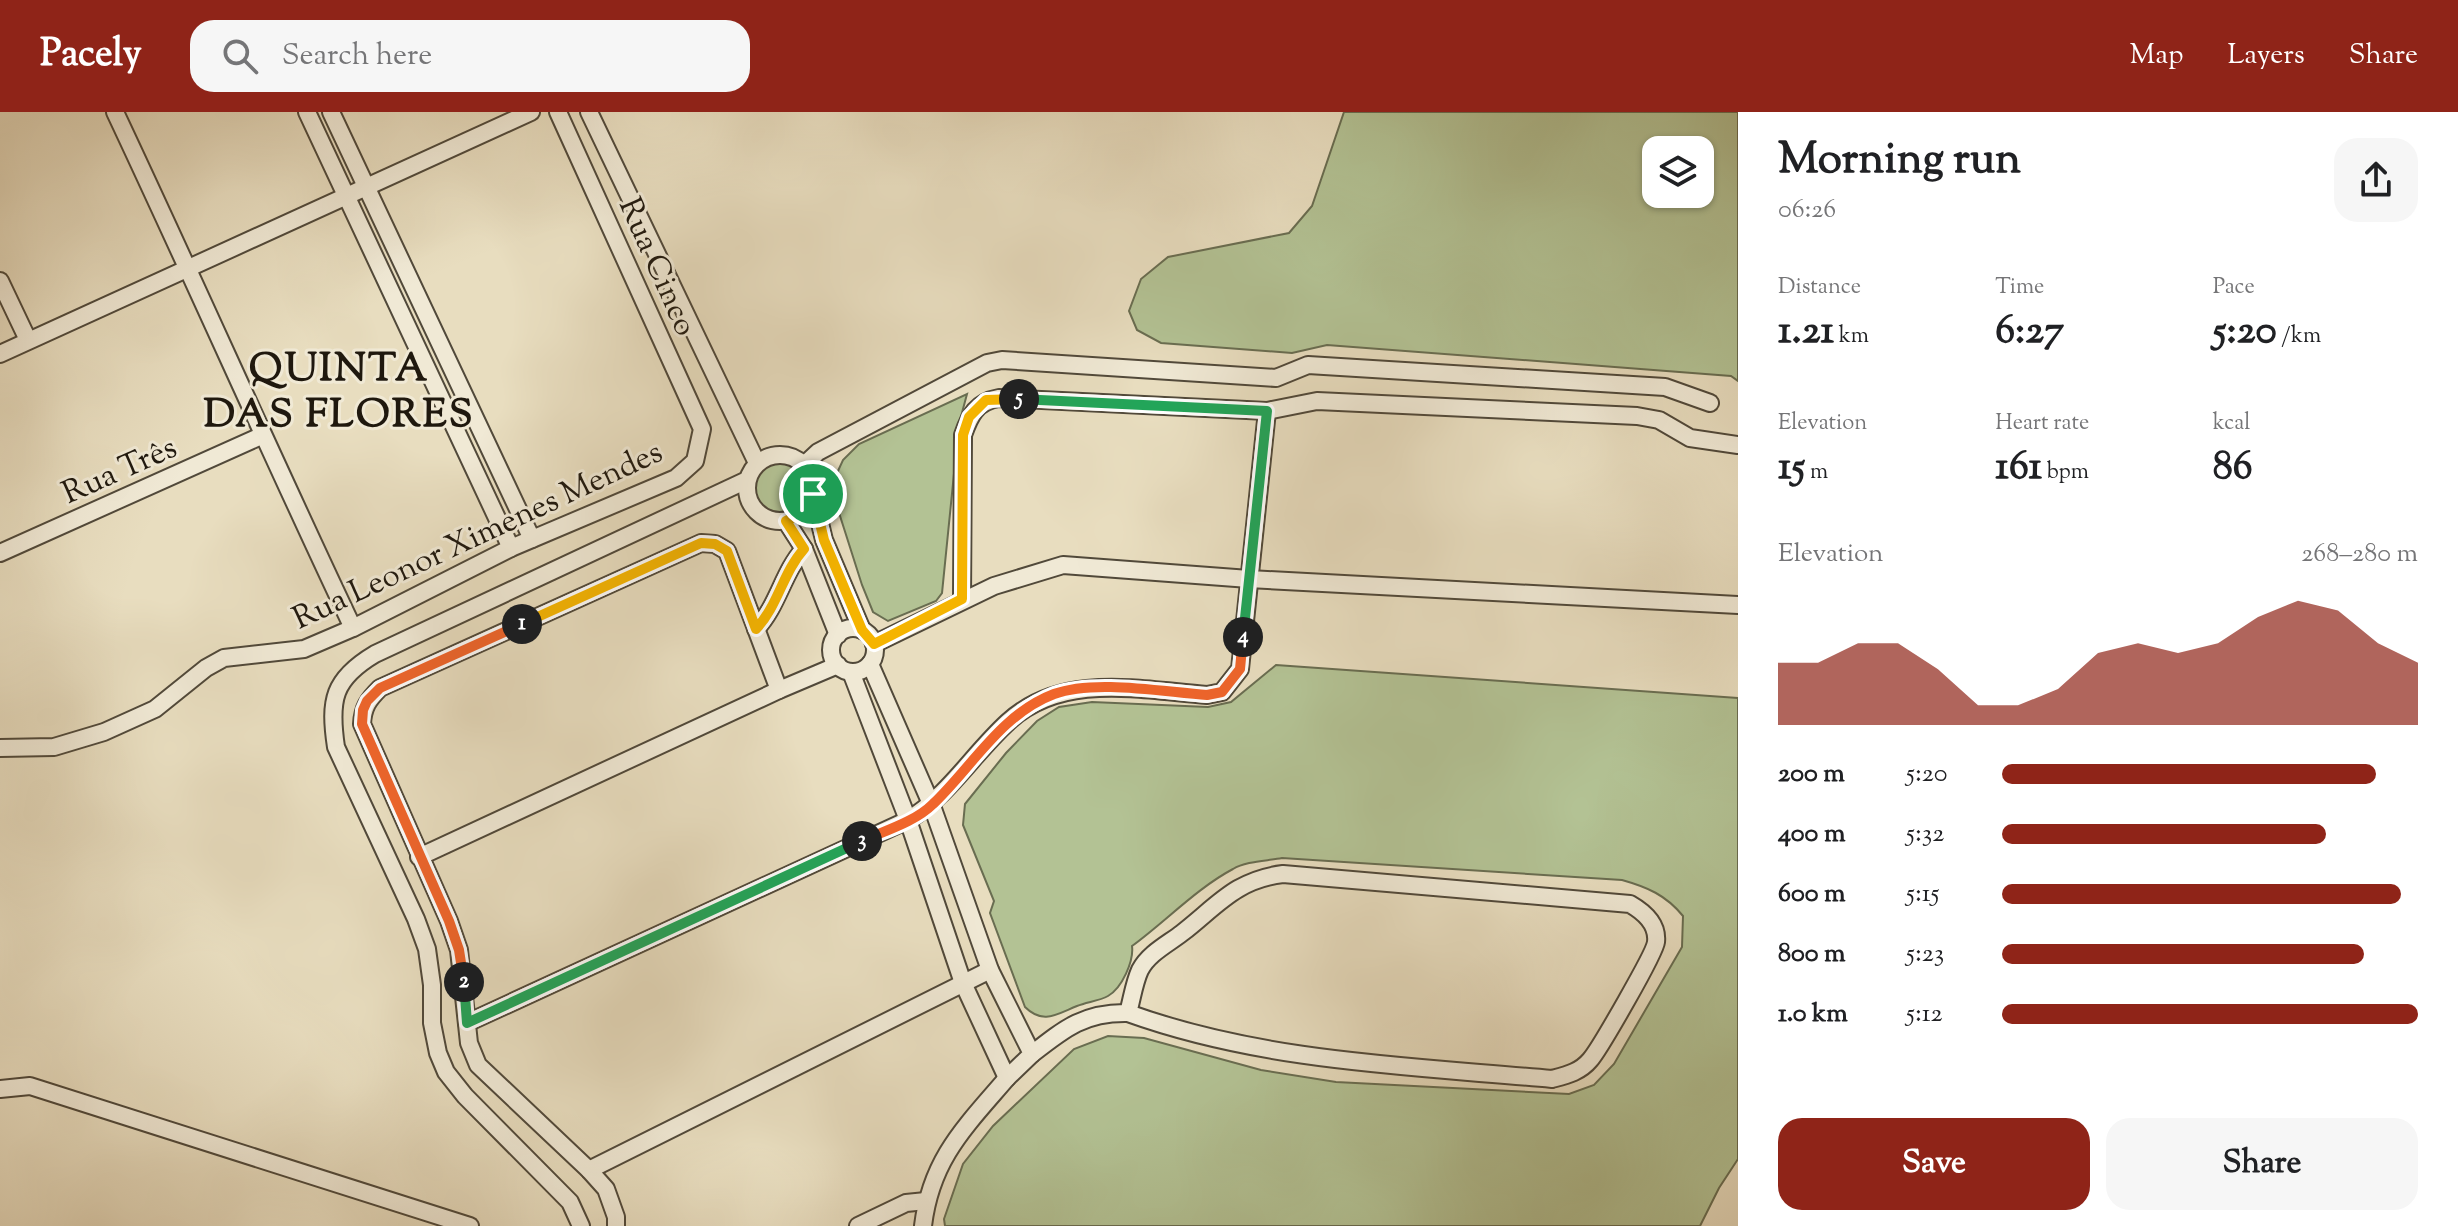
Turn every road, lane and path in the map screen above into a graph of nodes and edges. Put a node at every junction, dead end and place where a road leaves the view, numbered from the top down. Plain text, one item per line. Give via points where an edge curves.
1 (115, 112) edge
2 (307, 112) edge
3 (331, 112) edge
4 (531, 112) edge
5 (558, 112) edge
6 (589, 112) edge
7 (365, 186) junction
8 (345, 196) junction
9 (189, 268) junction
10 (0, 281) edge
11 (28, 340) junction
12 (0, 354) edge
13 (1710, 403) dead end
14 (1267, 411) junction
15 (261, 436) junction
16 (700, 445) joint
17 (1738, 445) edge
18 (757, 463) junction
19 (804, 465) junction
20 (747, 480) junction
21 (813, 494) junction
22 (786, 521) junction
23 (532, 539) junction
24 (511, 548) junction
25 (804, 549) junction
26 (0, 553) edge
27 (1249, 579) junction
28 (962, 599) junction
29 (1738, 605) edge
30 (353, 628) junction
31 (756, 629) junction
32 (862, 630) junction
33 (838, 635) junction
34 (874, 644) junction
35 (870, 664) junction
36 (844, 668) junction
37 (779, 690) junction
38 (0, 748) edge
39 (932, 806) junction
40 (908, 820) junction
41 (419, 857) junction
42 (990, 970) junction
43 (963, 983) junction
44 (1128, 1013) junction
45 (467, 1023) junction
46 (1032, 1054) junction
47 (1007, 1078) junction
48 (0, 1089) edge
49 (589, 1170) junction
50 (926, 1201) junction
51 (470, 1226) edge
52 (581, 1226) edge
53 (616, 1226) edge
54 (858, 1226) edge
55 (923, 1226) edge

1 - 9 street
2 - 8 street
3 - 7 street
4 - 7 street
5 - 16 street, Rua Cinco via 702,429
6 - 18 street
7 - 8 street
7 - 23 street
8 - 9 street
8 - 24 street
9 - 11 street
9 - 15 street
10 - 11 street
11 - 12 street
13 - 19 street via 1665,387 1323,365 1276,378 1002,360 931,392 818,452
14 - 17 street via 1317,401 1637,416 1659,420 1690,438
14 - 27 street
14 - 28 street via 986,400 969,417 963,435
15 - 26 street, Rua Três
15 - 30 street
16 - 23 street, Rua Leonor Ximenes Mendes via 695,461 676,478
18 - 19 street via 786,455
18 - 20 street
19 - 21 street
20 - 22 street via 755,511
20 - 52 street via 375,654 353,667 334,702 336,747 427,949 432,1023 446,1072 570,1202
21 - 22 street via 804,512
21 - 32 street via 824,540
22 - 25 street
23 - 24 street, Rua Leonor Ximenes Mendes
24 - 30 street, Rua Leonor Ximenes Mendes
25 - 31 street
25 - 33 street
27 - 28 street via 1063,565
27 - 29 street
27 - 39 street via 1240,669 1222,692 1107,688 1056,693 1007,722
28 - 34 street
30 - 38 street, Rua Leonor Ximenes Mendes via 304,649 224,658 155,709 104,732 54,747
31 - 37 street
31 - 41 street via 727,551 701,543 380,688 367,701 362,724
32 - 33 street
32 - 34 street
33 - 36 street via 832,650
34 - 35 street
35 - 36 street via 865,669
35 - 39 street
36 - 37 street
36 - 40 street
37 - 41 street
39 - 40 street
39 - 42 street
40 - 43 street
40 - 45 street
41 - 45 street via 459,950
42 - 43 street
42 - 46 street
43 - 47 street
43 - 49 street
44 - 44 street via 1148,958 1226,894 1269,875 1630,904 1654,927 1656,943 1648,962 1590,1060 1574,1074 1552,1079 1299,1056
44 - 46 street via 1088,1017 1064,1028
45 - 49 street via 478,1065
46 - 47 street
47 - 50 street via 953,1142
48 - 51 street via 30,1086
49 - 53 street via 606,1189
50 - 54 street via 906,1203
50 - 55 street

